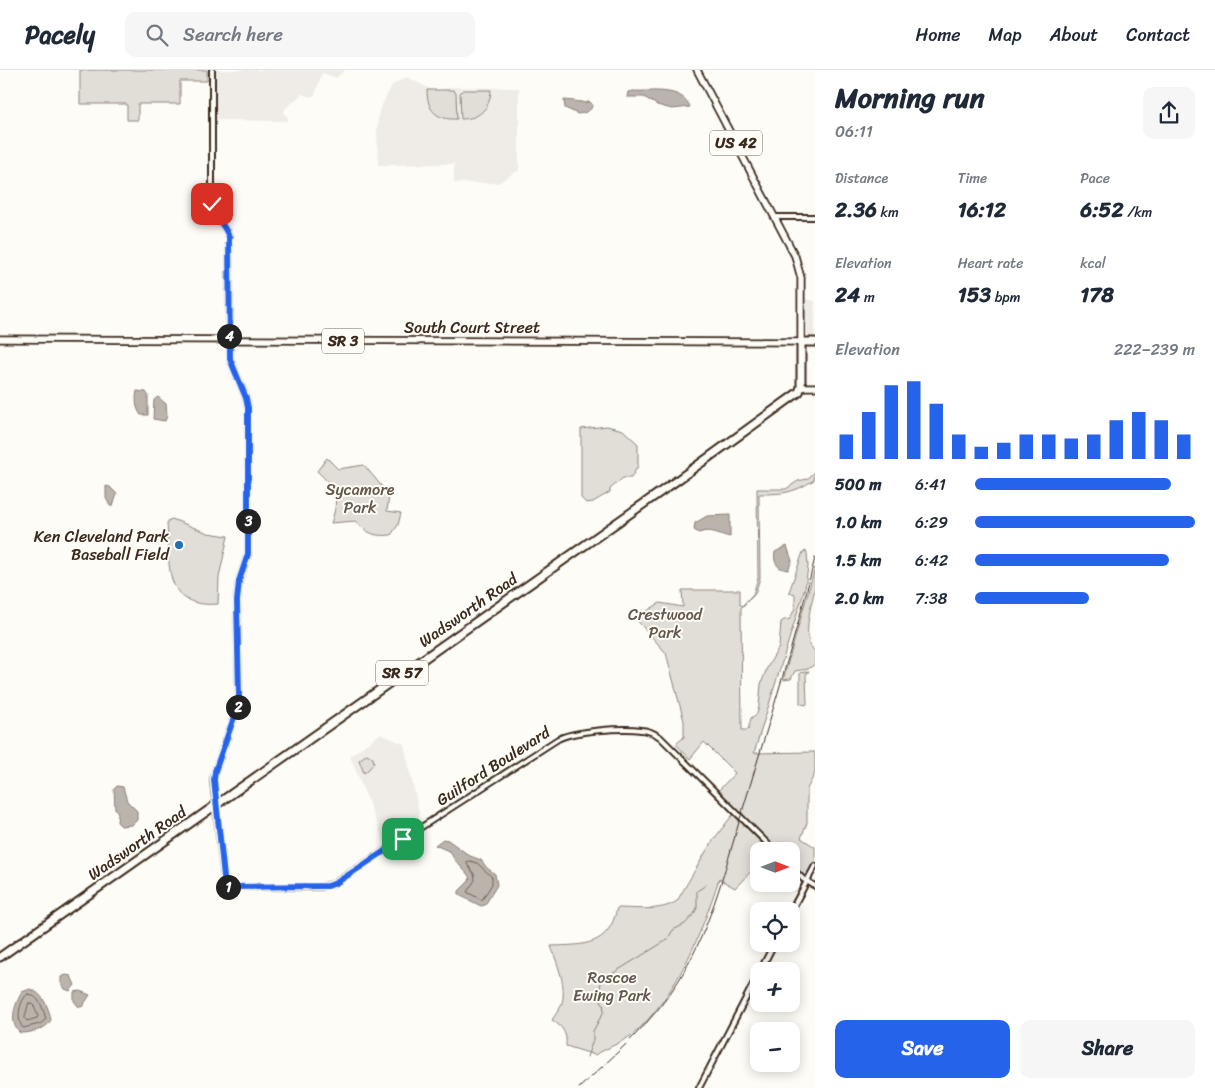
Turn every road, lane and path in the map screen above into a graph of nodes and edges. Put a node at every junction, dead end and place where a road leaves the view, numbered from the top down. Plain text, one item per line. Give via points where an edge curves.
1 (212, 70) edge
2 (697, 70) edge
3 (774, 217) junction
4 (815, 217) edge
5 (0, 339) edge
6 (230, 340) junction
7 (801, 342) junction
8 (815, 342) edge
9 (815, 386) edge
10 (801, 387) junction
11 (215, 804) junction
12 (766, 842) edge
13 (815, 866) edge
14 (800, 875) edge
15 (807, 882) junction
16 (815, 886) edge
17 (796, 902) edge
18 (0, 956) edge
19 (750, 989) edge
20 (699, 1088) edge

1 - 6 street via 212,204 226,229 229,242
2 - 3 main road, US 42
3 - 4 street
3 - 7 main road, US 42 via 799,268
5 - 6 main road, South Court Street / SR 3
6 - 7 main road, South Court Street / SR 3
6 - 11 street via 231,362 248,408 248,554 239,581 237,601 238,706 215,771
7 - 8 highway, South Court Street
7 - 10 highway
9 - 10 main road
10 - 11 highway, Wadsworth Road / SR 57 via 799,392 677,480
11 - 12 street, Guilford Boulevard via 225,887 333,884 558,739 579,732 640,729 660,736
11 - 18 highway, Wadsworth Road / SR 57
13 - 15 street
14 - 15 street
15 - 16 street
15 - 17 street
19 - 20 street

